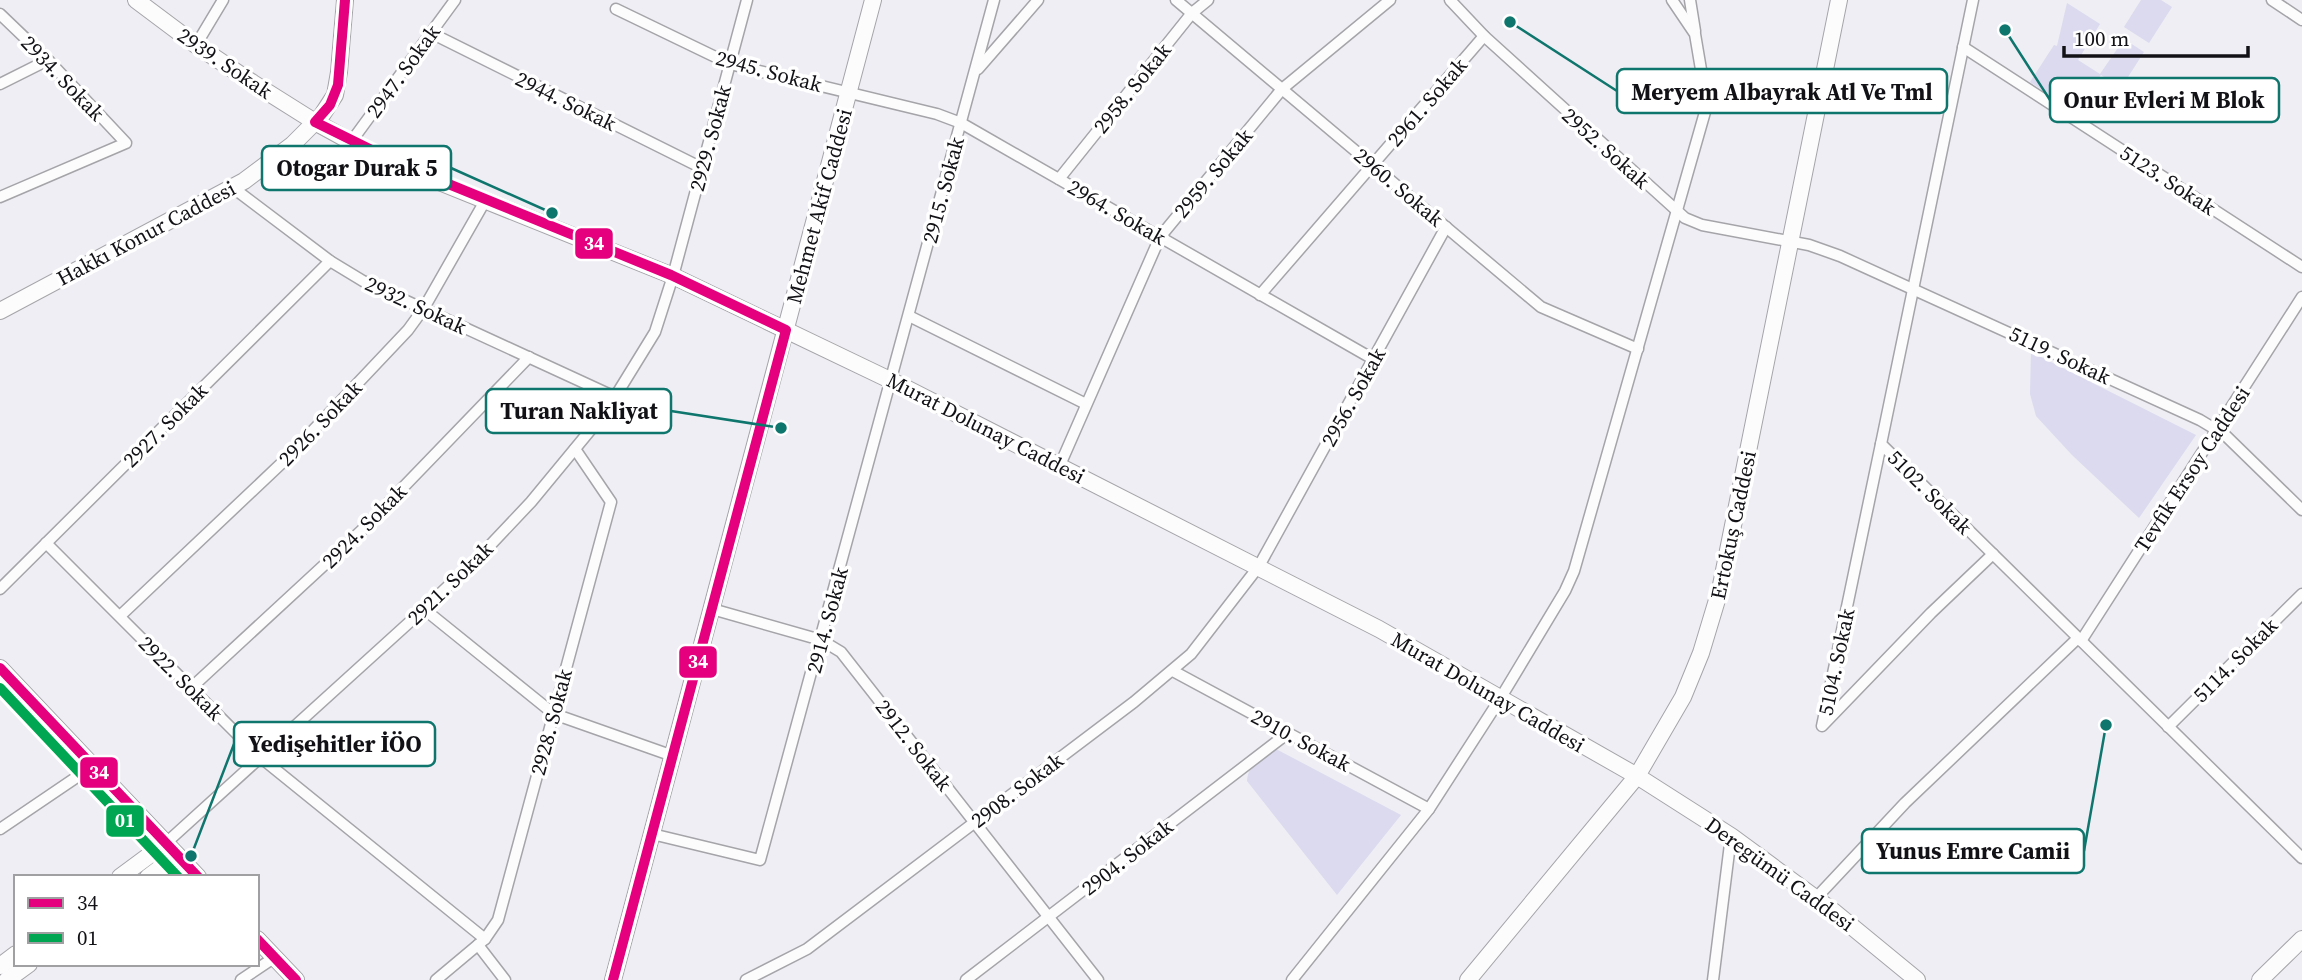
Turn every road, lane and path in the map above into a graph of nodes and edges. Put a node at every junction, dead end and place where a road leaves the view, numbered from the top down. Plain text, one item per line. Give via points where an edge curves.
1 (136, 0) edge
2 (222, 0) edge
3 (345, 0) edge
4 (455, 0) edge
5 (747, 0) edge
6 (873, 0) edge
7 (994, 0) edge
8 (1038, 0) edge
9 (1176, 0) edge
10 (1208, 0) edge
11 (1390, 0) edge
12 (1450, 0) edge
13 (1672, 0) edge
14 (1690, 0) edge
15 (1839, 0) edge
16 (1973, 0) edge
17 (2273, 0) edge
18 (616, 9) dead end
19 (1192, 13) junction
20 (0, 14) edge
21 (2302, 20) edge
22 (430, 33) junction
23 (1695, 34) junction
24 (1484, 36) junction
25 (196, 45) junction
26 (1963, 47) junction
27 (48, 60) junction
28 (730, 64) junction
29 (975, 73) junction
30 (0, 83) edge
31 (1282, 89) junction
32 (849, 92) junction
33 (315, 122) junction
34 (961, 123) junction
35 (351, 142) junction
36 (1373, 165) junction
37 (702, 168) junction
38 (1059, 179) junction
39 (232, 187) junction
40 (0, 197) edge
41 (485, 201) junction
42 (1676, 212) junction
43 (1446, 227) junction
44 (1160, 237) junction
45 (1792, 241) junction
46 (330, 261) junction
47 (2302, 267) edge
48 (673, 276) junction
49 (1912, 288) junction
50 (1261, 295) junction
51 (2302, 296) edge
52 (424, 308) junction
53 (0, 311) edge
54 (909, 316) junction
55 (786, 330) junction
56 (1638, 349) junction
57 (529, 357) junction
58 (1373, 359) junction
59 (892, 380) junction
60 (615, 397) junction
61 (1086, 404) junction
62 (2218, 429) junction
63 (1881, 444) junction
64 (575, 449) junction
65 (1059, 465) junction
66 (2302, 510) edge
67 (46, 543) junction
68 (1993, 554) junction
69 (1259, 566) junction
70 (0, 589) edge
71 (2302, 594) edge
72 (424, 609) junction
73 (712, 609) junction
74 (120, 617) junction
75 (821, 640) junction
76 (2080, 640) junction
77 (0, 668) edge
78 (1173, 671) junction
79 (191, 688) junction
80 (1500, 699) junction
81 (554, 714) junction
82 (2168, 727) junction
83 (1287, 733) junction
84 (673, 756) junction
85 (260, 757) junction
86 (93, 766) junction
87 (1637, 776) junction
88 (1429, 809) junction
89 (975, 822) junction
90 (0, 830) edge
91 (652, 834) junction
92 (1731, 836) junction
93 (166, 843) junction
94 (177, 855) junction
95 (2302, 858) edge
96 (123, 875) edge
97 (151, 875) edge
98 (196, 875) edge
99 (1816, 898) junction
100 (1049, 918) junction
101 (2302, 939) edge
102 (259, 941) edge
103 (481, 942) junction
104 (275, 957) junction
105 (26, 966) edge
106 (7, 980) edge
107 (241, 980) edge
108 (296, 980) edge
109 (436, 980) edge
110 (505, 980) edge
111 (613, 980) edge
112 (746, 980) edge
113 (966, 980) edge
114 (1098, 980) edge
115 (1292, 980) edge
116 (1468, 980) edge
117 (1713, 980) edge
118 (1917, 980) edge
119 (2260, 980) edge

1 - 25 street, 2939. Sokak
2 - 25 street
3 - 33 street, Hakkı Konur Caddesi via 338,85 330,105
4 - 22 street, 2947. Sokak
5 - 28 street, 2929. Sokak
6 - 32 street, Mehmet Akif Caddesi
7 - 29 street, 2915. Sokak
8 - 29 street
9 - 19 street, 2960. Sokak
10 - 19 street, 2958. Sokak
11 - 31 street, 2959. Sokak
12 - 24 street, 2952. Sokak
13 - 23 street
14 - 23 street
15 - 45 street, Ertokuş Caddesi
16 - 26 street, 5102. Sokak
17 - 21 street
18 - 28 street, 2945. Sokak
19 - 31 street, 2960. Sokak
19 - 38 street, 2958. Sokak
20 - 27 street, 2934. Sokak
22 - 35 street, 2947. Sokak
22 - 37 street, 2944. Sokak
23 - 42 street via 1707,105
24 - 36 street, 2961. Sokak
24 - 42 street, 2952. Sokak
25 - 33 street, 2939. Sokak
26 - 47 street, 5123. Sokak
26 - 49 street, 5102. Sokak
27 - 30 street
27 - 40 street, 2934. Sokak via 126,143
28 - 32 street, 2945. Sokak
28 - 37 street, 2929. Sokak
29 - 34 street, 2915. Sokak
31 - 36 street, 2960. Sokak
31 - 44 street, 2959. Sokak
32 - 34 street, 2964. Sokak
32 - 55 street, Mehmet Akif Caddesi
33 - 35 street, Murat Dolunay Caddesi
33 - 39 street, Hakkı Konur Caddesi via 275,160
34 - 38 street, 2964. Sokak
34 - 54 street, 2915. Sokak
35 - 41 street, Murat Dolunay Caddesi
36 - 43 street, 2960. Sokak
36 - 50 street, 2961. Sokak
37 - 48 street, 2929. Sokak
38 - 44 street, 2964. Sokak
39 - 46 street, 2932. Sokak
39 - 53 street, Hakkı Konur Caddesi
41 - 48 street, Murat Dolunay Caddesi
41 - 52 street, 2926. Sokak
42 - 45 street, 2952. Sokak via 1702,225
42 - 56 street
43 - 56 street, 2960. Sokak via 1541,307
43 - 58 street, 2956. Sokak
44 - 50 street, 2964. Sokak
44 - 61 street, 2959. Sokak
45 - 49 street, 5119. Sokak via 1840,256
45 - 87 street, Ertokuş Caddesi via 1712,619 1683,697
46 - 52 street, 2932. Sokak
46 - 67 street, 2927. Sokak
48 - 55 street, Murat Dolunay Caddesi
48 - 60 street, 2921. Sokak via 655,332
49 - 62 street, 5119. Sokak
49 - 63 street, 5102. Sokak
50 - 58 street, 2964. Sokak
51 - 62 street, Tevfik Ersoy Caddesi
52 - 57 street, 2932. Sokak
52 - 74 street, 2926. Sokak via 286,459
54 - 59 street, 2915. Sokak
54 - 61 street
55 - 59 street, Murat Dolunay Caddesi
55 - 73 street, Mehmet Akif Caddesi
56 - 80 street via 1574,571
57 - 60 street, 2932. Sokak
57 - 79 street, 2924. Sokak via 361,531
58 - 69 street, 2956. Sokak
59 - 65 street, Murat Dolunay Caddesi
59 - 75 street, 2914. Sokak
60 - 64 street, 2921. Sokak
61 - 65 street, 2959. Sokak
62 - 66 street, 5119. Sokak
62 - 76 street, Tevfik Ersoy Caddesi
63 - 68 street, 5102. Sokak
63 - 68 street, 5104. Sokak via 1822,726
64 - 72 street, 2921. Sokak via 505,530
64 - 81 street, 2928. Sokak via 611,502
65 - 69 street, Murat Dolunay Caddesi
67 - 70 street, 2927. Sokak
67 - 74 street, 2922. Sokak
68 - 76 street, 5102. Sokak
69 - 78 street, 2908. Sokak
69 - 80 street, Murat Dolunay Caddesi
71 - 82 street, 5114. Sokak
72 - 81 street
72 - 85 street, 2921. Sokak
73 - 75 street, 2912. Sokak
73 - 84 street, Mehmet Akif Caddesi
74 - 79 street, 2922. Sokak
75 - 89 street, 2912. Sokak via 847,659
75 - 91 street, 2914. Sokak via 761,860
76 - 82 street, 5102. Sokak
76 - 99 street, Tevfik Ersoy Caddesi via 1905,803
77 - 86 street
78 - 83 street, 2910. Sokak
78 - 89 street, 2908. Sokak
79 - 85 street, 2922. Sokak
80 - 87 street, Murat Dolunay Caddesi
80 - 88 street
81 - 84 street
81 - 103 street, 2928. Sokak via 498,920
82 - 95 street, 5102. Sokak
83 - 88 street, 2910. Sokak
83 - 100 street, 2904. Sokak
84 - 91 street, Mehmet Akif Caddesi
85 - 93 street, 2921. Sokak
85 - 103 street, 2922. Sokak
86 - 90 street
86 - 93 street
87 - 92 street, Deregümü Caddesi
87 - 116 street, Ertokuş Caddesi
88 - 115 street
89 - 100 street, 2912. Sokak
89 - 112 street, 2908. Sokak via 807,949
91 - 111 street, Mehmet Akif Caddesi
92 - 99 street, Deregümü Caddesi
92 - 117 street
93 - 94 street
93 - 96 street
94 - 97 street
94 - 98 street
99 - 118 street, Deregümü Caddesi
100 - 113 street, 2904. Sokak
100 - 114 street, 2912. Sokak
101 - 119 street
102 - 104 street
103 - 109 street, 2928. Sokak
103 - 110 street, 2922. Sokak
104 - 107 street
104 - 108 street
105 - 106 street

